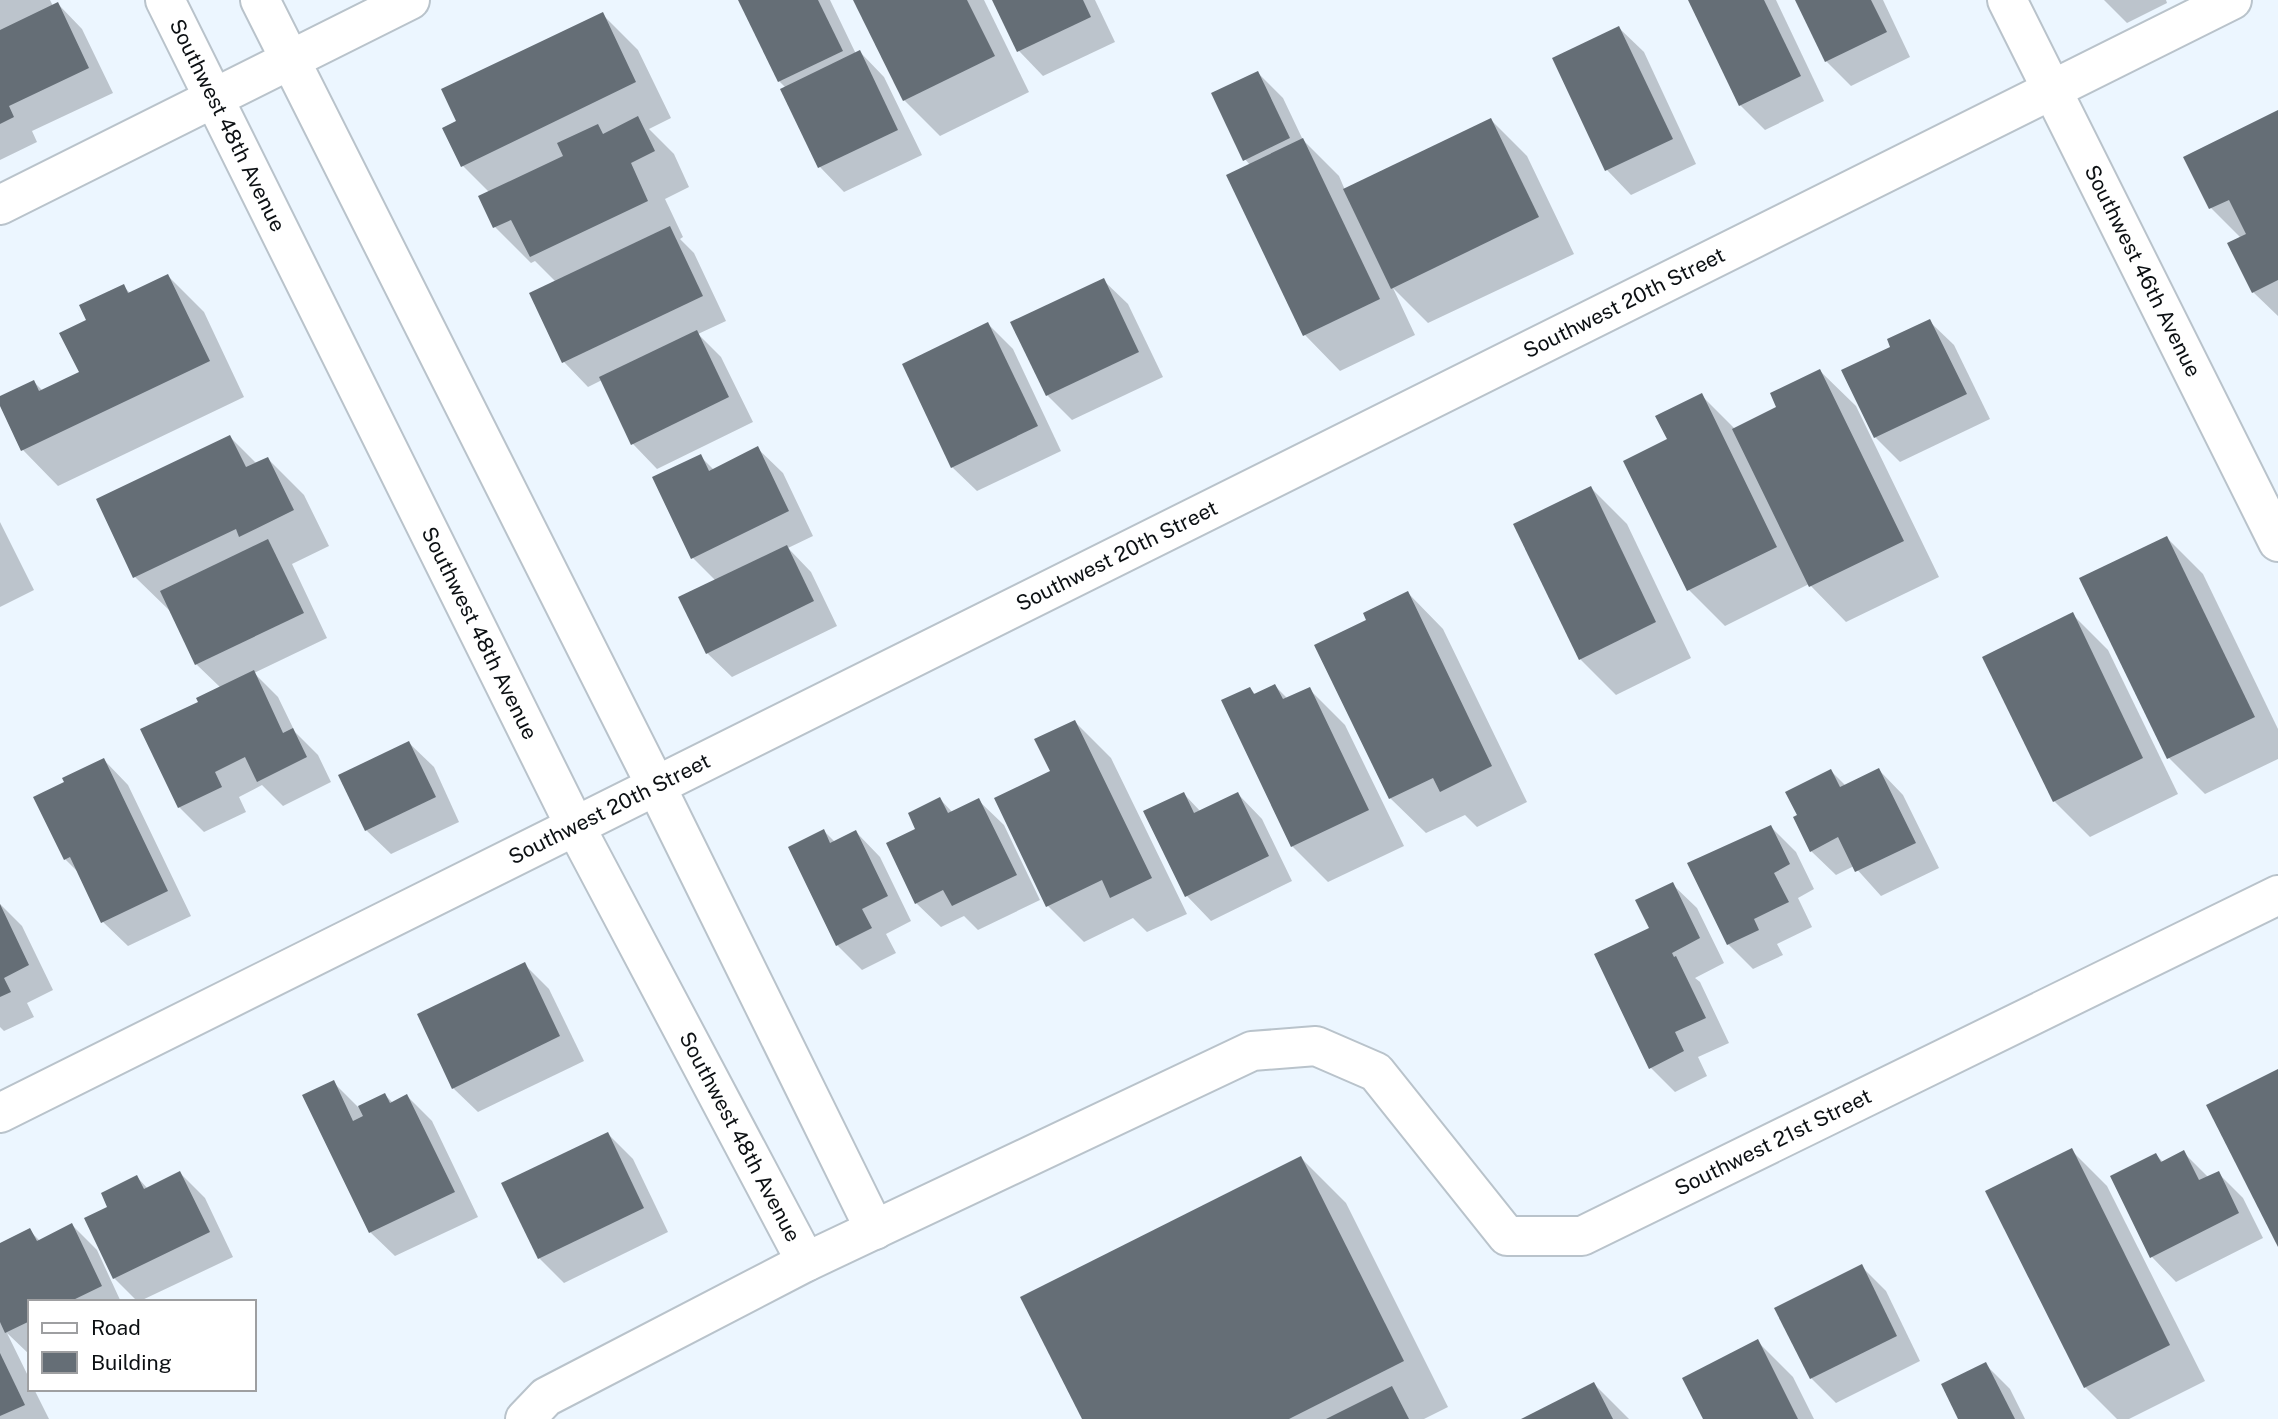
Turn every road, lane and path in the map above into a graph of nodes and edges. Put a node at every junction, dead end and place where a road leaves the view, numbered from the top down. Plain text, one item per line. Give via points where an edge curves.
1 (164, 0) edge
2 (260, 0) edge
3 (410, 0) edge
4 (2007, 0) edge
5 (2232, 0) edge
6 (289, 60) junction
7 (2053, 90) junction
8 (214, 97) junction
9 (0, 205) edge
10 (2278, 542) edge
11 (656, 786) junction
12 (575, 826) junction
13 (2278, 895) edge
14 (0, 1113) edge
15 (875, 1230) junction
16 (806, 1262) junction
17 (525, 1419) edge

1 - 8 street, Southwest 48th Avenue
2 - 6 street
3 - 6 street
4 - 7 street, Southwest 46th Avenue
5 - 7 street, Southwest 20th Street
6 - 8 street
6 - 11 street
7 - 10 street, Southwest 46th Avenue
7 - 11 street, Southwest 20th Street
8 - 9 street
8 - 12 street, Southwest 48th Avenue
11 - 12 street, Southwest 20th Street
11 - 15 street
12 - 14 street, Southwest 20th Street
12 - 16 street, Southwest 48th Avenue
13 - 15 street, Southwest 21st Street via 1582,1236 1507,1236 1376,1072 1316,1046 1252,1051
15 - 16 street
16 - 17 street via 546,1396

